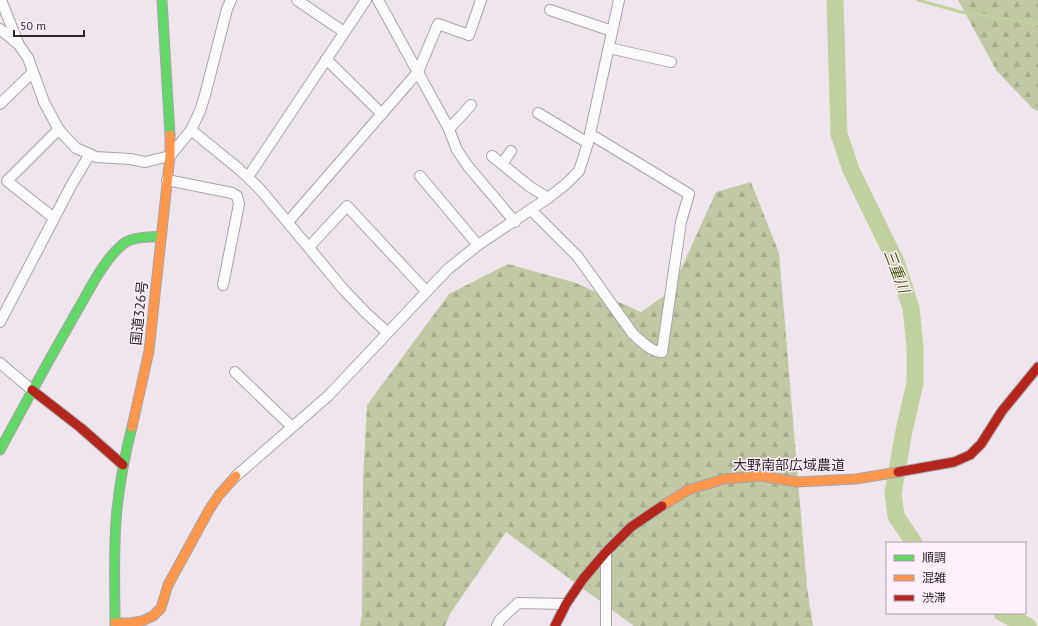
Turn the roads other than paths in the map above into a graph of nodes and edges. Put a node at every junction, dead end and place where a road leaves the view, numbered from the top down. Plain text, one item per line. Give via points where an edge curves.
1 (1, 0) edge
2 (162, 0) edge
3 (231, 0) edge
4 (297, 0) edge
5 (366, 0) edge
6 (378, 0) edge
7 (481, 0) edge
8 (619, 0) edge
9 (550, 10) dead end
10 (1, 31) edge
11 (612, 31) junction
12 (344, 32) junction
13 (19, 45) junction
14 (609, 48) junction
15 (326, 59) junction
16 (671, 62) dead end
17 (33, 72) junction
18 (418, 72) junction
19 (0, 104) edge
20 (471, 105) dead end
21 (538, 113) dead end
22 (382, 114) junction
23 (59, 129) junction
24 (449, 129) junction
25 (191, 130) junction
26 (589, 139) junction
27 (512, 151) dead end
28 (90, 154) junction
29 (170, 156) junction
30 (492, 156) dead end
31 (502, 164) junction
32 (420, 176) dead end
33 (248, 178) junction
34 (167, 180) junction
35 (548, 198) junction
36 (531, 210) junction
37 (54, 218) junction
38 (288, 222) junction
39 (515, 222) junction
40 (161, 236) junction
41 (478, 245) junction
42 (309, 247) junction
43 (223, 285) dead end
44 (426, 291) junction
45 (0, 322) edge
46 (387, 332) junction
47 (0, 363) edge
48 (1038, 367) edge
49 (235, 372) dead end
50 (1035, 374) edge
51 (32, 390) junction
52 (292, 427) junction
53 (0, 450) edge
54 (122, 465) junction
55 (236, 476) joint
56 (606, 552) junction
57 (566, 604) junction
58 (115, 624) edge
59 (497, 626) edge
60 (555, 626) edge
61 (606, 626) edge

1 - 13 street
2 - 29 main road, 国道326号
3 - 25 street via 205,95
4 - 12 street
5 - 12 street
6 - 18 street
7 - 18 street via 470,35 438,24
8 - 11 street
9 - 11 street
10 - 13 street
11 - 14 street
12 - 15 street
13 - 17 street via 28,58
14 - 16 street
14 - 26 street
15 - 22 street
15 - 33 street
17 - 19 street
17 - 23 street via 44,102
18 - 22 street
18 - 24 street
20 - 24 street
21 - 26 street
22 - 38 street
23 - 28 street via 76,148
23 - 37 street via 7,181
24 - 39 street via 457,150
25 - 29 street
25 - 33 street
26 - 35 street via 579,171
26 - 36 street via 689,194 681,222 662,352 644,344 633,334 578,258
27 - 31 street
28 - 29 street via 96,157 145,162
28 - 37 street
29 - 34 main road, 国道326号
30 - 31 street
31 - 35 street
32 - 41 street
33 - 38 street
34 - 40 main road, 国道326号
34 - 43 street via 237,196 239,204
35 - 36 street
36 - 39 street
37 - 45 street
38 - 42 street
39 - 41 street
40 - 51 main road via 134,239 124,243 114,254 100,273
40 - 54 main road, 国道326号 via 150,351
41 - 44 street
42 - 44 street via 347,206
42 - 46 street via 344,290
44 - 46 street
46 - 52 street via 328,396
47 - 51 street
48 - 50 main road, 大野南部広域農道
49 - 52 street
50 - 56 main road, 大野南部広域農道 via 1002,410 981,444 970,455 954,462 856,479 797,482 760,476 724,479 688,490 660,507 631,527
51 - 53 main road
51 - 54 main road via 81,428
52 - 55 street
54 - 58 main road, 国道326号 via 114,551
55 - 58 main road via 209,510 168,585 160,608 153,616 142,620
56 - 57 main road, 大野南部広域農道
56 - 61 street
57 - 59 street via 518,603
57 - 60 main road, 大野南部広域農道

